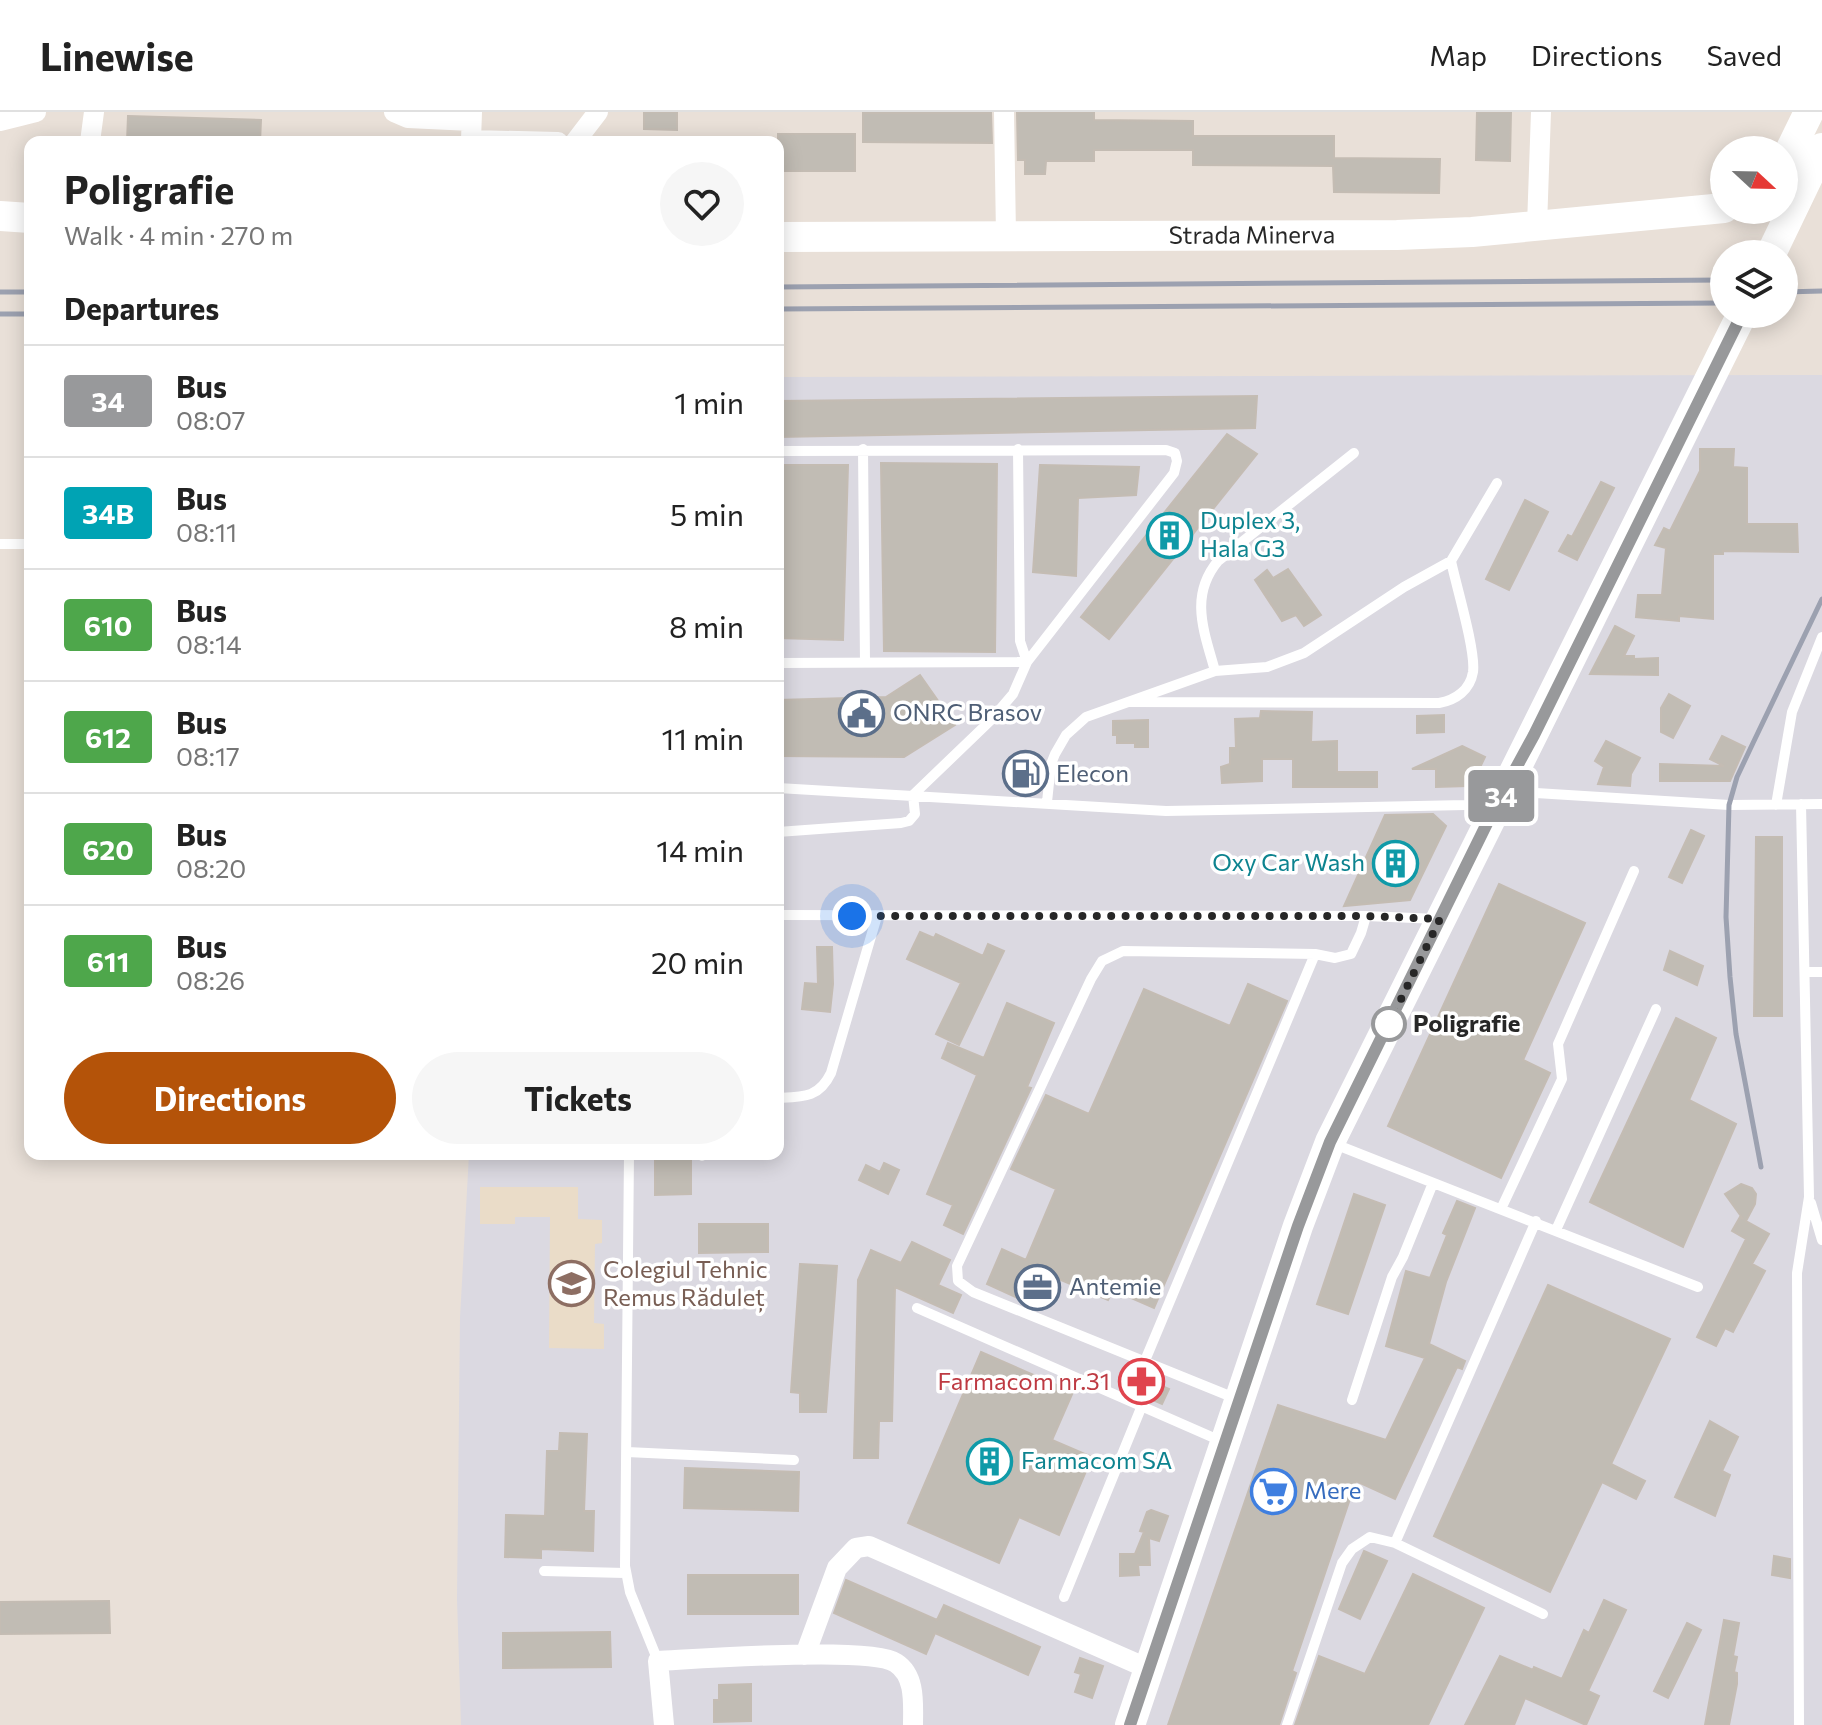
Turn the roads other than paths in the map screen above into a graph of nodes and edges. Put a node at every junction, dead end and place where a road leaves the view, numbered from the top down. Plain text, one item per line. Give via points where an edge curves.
1 (36, 112) edge
2 (94, 112) edge
3 (394, 112) edge
4 (598, 112) edge
5 (1004, 112) edge
6 (1541, 112) edge
7 (1809, 112) edge
8 (0, 121) edge
9 (471, 129) edge
10 (91, 136) edge
11 (518, 136) edge
12 (580, 136) edge
13 (1797, 136) edge
14 (1822, 148) edge
15 (1710, 209) edge
16 (1798, 212) edge
17 (1822, 213) edge
18 (0, 216) edge
19 (24, 218) edge
20 (1537, 226) junction
21 (1006, 235) junction
22 (784, 237) edge
23 (1778, 240) edge
24 (1735, 328) edge
25 (863, 449) junction
26 (1018, 449) junction
27 (784, 451) edge
28 (1354, 453) dead end
29 (1497, 483) dead end
30 (0, 544) edge
31 (24, 544) edge
32 (1451, 561) junction
33 (1822, 637) edge
34 (865, 662) junction
35 (1027, 662) junction
36 (784, 663) edge
37 (1215, 671) junction
38 (1124, 702) junction
39 (784, 788) edge
40 (913, 795) junction
41 (1499, 799) junction
42 (1047, 802) junction
43 (1801, 804) junction
44 (1822, 804) edge
45 (1776, 805) junction
46 (784, 832) edge
47 (1634, 871) dead end
48 (784, 915) edge
49 (877, 916) junction
50 (1366, 916) junction
51 (1440, 919) junction
52 (1315, 954) junction
53 (1805, 972) junction
54 (1822, 972) edge
55 (1656, 1009) dead end
56 (784, 1098) edge
57 (1330, 1142) junction
58 (629, 1160) edge
59 (1433, 1183) junction
60 (1809, 1197) junction
61 (1501, 1209) junction
62 (1536, 1221) junction
63 (1556, 1230) junction
64 (1822, 1240) edge
65 (1698, 1287) dead end
66 (917, 1308) dead end
67 (1144, 1363) junction
68 (1241, 1400) junction
69 (1352, 1400) dead end
70 (1141, 1408) junction
71 (1226, 1443) junction
72 (627, 1452) junction
73 (794, 1460) dead end
74 (1395, 1543) junction
75 (544, 1571) dead end
76 (625, 1573) junction
77 (1064, 1597) dead end
78 (1543, 1614) dead end
79 (805, 1655) junction
80 (658, 1661) junction
81 (1149, 1669) junction
82 (664, 1725) edge
83 (913, 1725) edge
84 (1130, 1725) edge
85 (1287, 1725) edge
86 (1799, 1725) edge

1 - 8 street
2 - 10 street
3 - 9 street
4 - 12 street
5 - 21 street
6 - 20 street
7 - 13 main road
9 - 11 street
14 - 23 main road
15 - 20 main road, Strada Minerva
16 - 17 main road
18 - 19 main road
20 - 21 main road, Strada Minerva via 1397,235
21 - 22 main road, Strada Minerva
24 - 41 main road
25 - 26 lane
25 - 27 lane
25 - 34 lane
26 - 35 lane via 1020,641
26 - 35 lane via 1166,450 1175,453 1177,461 1174,473
28 - 37 lane via 1211,569 1201,590 1200,612
29 - 32 lane
30 - 31 lane
32 - 37 lane via 1293,658 1267,667
32 - 38 lane via 1473,662 1471,681 1454,699
33 - 45 lane via 1792,712
34 - 35 lane
34 - 36 lane
35 - 40 lane via 1013,694 990,721
37 - 38 lane
38 - 42 lane via 1086,717 1066,735 1051,764
39 - 40 lane
40 - 42 lane
40 - 46 lane via 915,814 909,821
41 - 42 lane via 1402,808 1166,811
41 - 45 lane via 1536,793
41 - 51 main road
43 - 44 lane
43 - 45 lane
43 - 53 lane
47 - 61 lane via 1558,1044 1562,1079
48 - 49 lane
49 - 50 lane
49 - 56 lane via 825,1085 806,1097
50 - 51 lane
50 - 52 lane via 1351,954
51 - 57 main road
52 - 67 lane
52 - 67 lane via 1123,951 1102,961 957,1266 958,1281 973,1292
53 - 54 lane
53 - 60 lane
55 - 63 lane
57 - 59 lane
57 - 68 main road
58 - 72 lane
59 - 61 lane
59 - 69 lane via 1392,1277
60 - 64 lane
60 - 86 lane via 1797,1273
61 - 62 lane
62 - 63 lane
62 - 74 lane
63 - 65 lane
66 - 70 lane
67 - 68 lane
68 - 71 main road
70 - 71 lane
70 - 77 lane
71 - 81 main road
72 - 73 lane
72 - 76 lane
74 - 78 lane
74 - 85 lane via 1370,1537 1342,1563
75 - 76 lane
76 - 80 lane
79 - 80 street
79 - 81 street via 837,1568 856,1548 869,1546
79 - 83 street via 879,1656 896,1662 908,1675
80 - 82 street
81 - 84 main road

